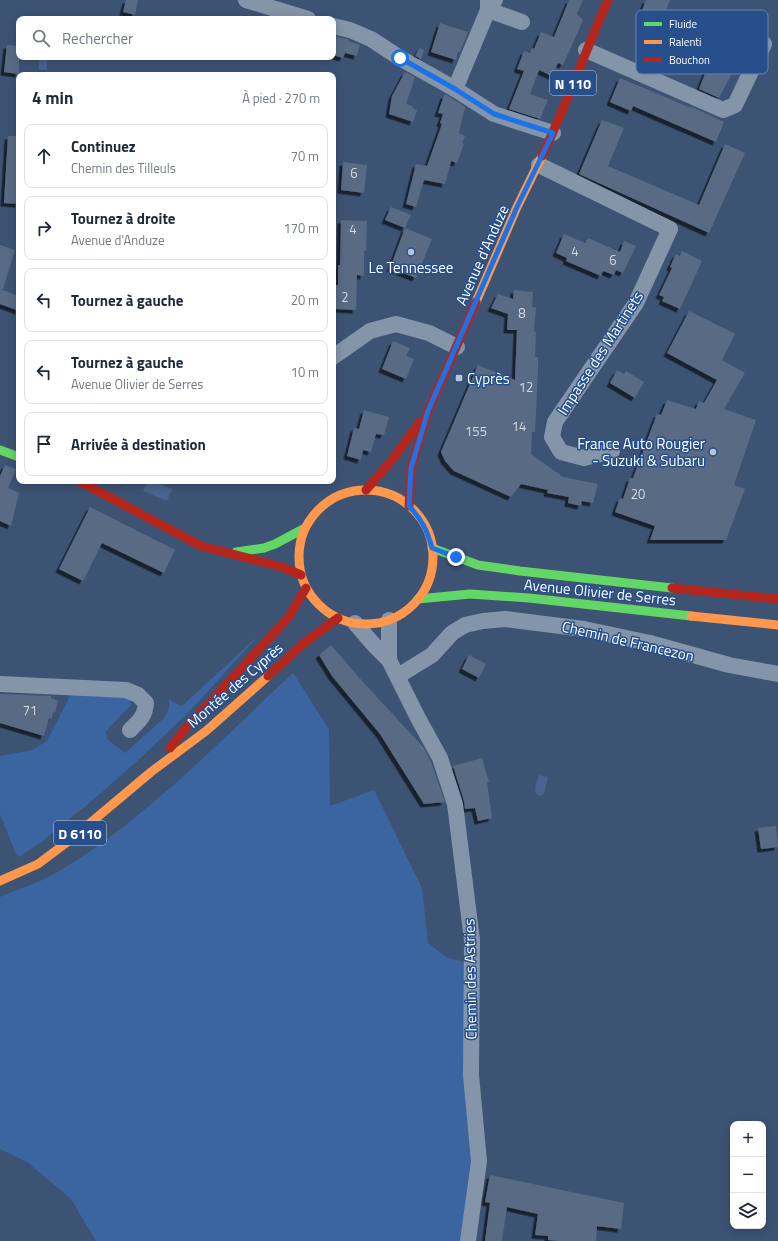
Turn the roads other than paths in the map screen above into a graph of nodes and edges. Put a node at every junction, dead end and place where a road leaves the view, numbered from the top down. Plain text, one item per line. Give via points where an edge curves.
1 (246, 0) edge
2 (608, 0) edge
3 (490, 3) edge
4 (298, 16) edge
5 (522, 22) dead end
6 (336, 27) edge
7 (586, 50) junction
8 (636, 72) edge
9 (641, 74) edge
10 (750, 74) edge
11 (455, 89) junction
12 (553, 133) junction
13 (539, 165) junction
14 (457, 347) junction
15 (336, 355) edge
16 (428, 411) junction
17 (0, 450) edge
18 (612, 450) dead end
19 (16, 456) edge
20 (85, 484) edge
21 (366, 490) junction
22 (409, 506) junction
23 (305, 528) junction
24 (432, 548) junction
25 (229, 552) junction
26 (301, 575) junction
27 (306, 588) junction
28 (778, 599) edge
29 (418, 600) junction
30 (338, 618) junction
31 (389, 620) junction
32 (355, 623) junction
33 (778, 625) edge
34 (389, 660) junction
35 (778, 674) edge
36 (398, 676) junction
37 (0, 684) edge
38 (130, 730) dead end
39 (151, 772) junction
40 (0, 881) edge
41 (468, 1241) edge

1 - 4 street
2 - 7 main road, Avenue d'Anduze / N 110
3 - 5 street
3 - 11 street
6 - 11 street via 371,39
7 - 8 street
7 - 12 main road, Avenue d'Anduze / N 110
9 - 10 street via 723,110 735,105
11 - 12 street via 494,114
12 - 13 main road, Avenue d'Anduze / N 110
13 - 14 main road, Avenue d'Anduze / N 110 via 517,207
13 - 18 street, Impasse des Martinets via 670,229 636,303 555,422 552,438 561,452 584,458
14 - 15 street via 429,334 396,324 370,332
14 - 16 main road, Avenue d'Anduze / N 110
16 - 21 main road, Avenue d'Anduze / N 110
16 - 22 main road, Avenue d'Anduze / N 110 via 411,468
17 - 19 main road
20 - 25 main road via 201,546
21 - 22 main road via 381,492
21 - 23 main road via 347,493 330,501 316,513
22 - 24 main road via 428,532
23 - 25 main road via 264,548
23 - 26 main road via 299,551
24 - 28 main road, Avenue Olivier de Serres via 478,565
24 - 29 main road via 428,584
25 - 26 main road
26 - 27 main road
27 - 30 main road via 319,606
27 - 39 main road, Montée des Cyprès / D 6110 via 288,618 187,727
29 - 31 main road via 405,612
29 - 33 main road, Avenue Olivier de Serres via 470,594 529,598
30 - 32 main road
30 - 39 main road, Montée des Cyprès / D 6110 via 304,643 206,731
31 - 32 main road via 372,624
31 - 34 street, Chemin des Astries
32 - 34 street, Chemin des Astries
34 - 36 street, Chemin des Astries
35 - 36 street, Chemin de Francezon via 730,665 650,643 584,629 505,619 465,625 452,633 432,655
36 - 41 street, Chemin des Astries via 440,758 455,804 471,932 471,1075 479,1161
37 - 38 street via 126,690 138,695 146,703 145,712
39 - 40 main road, Montée des Cyprès / D 6110 via 76,836 38,864

